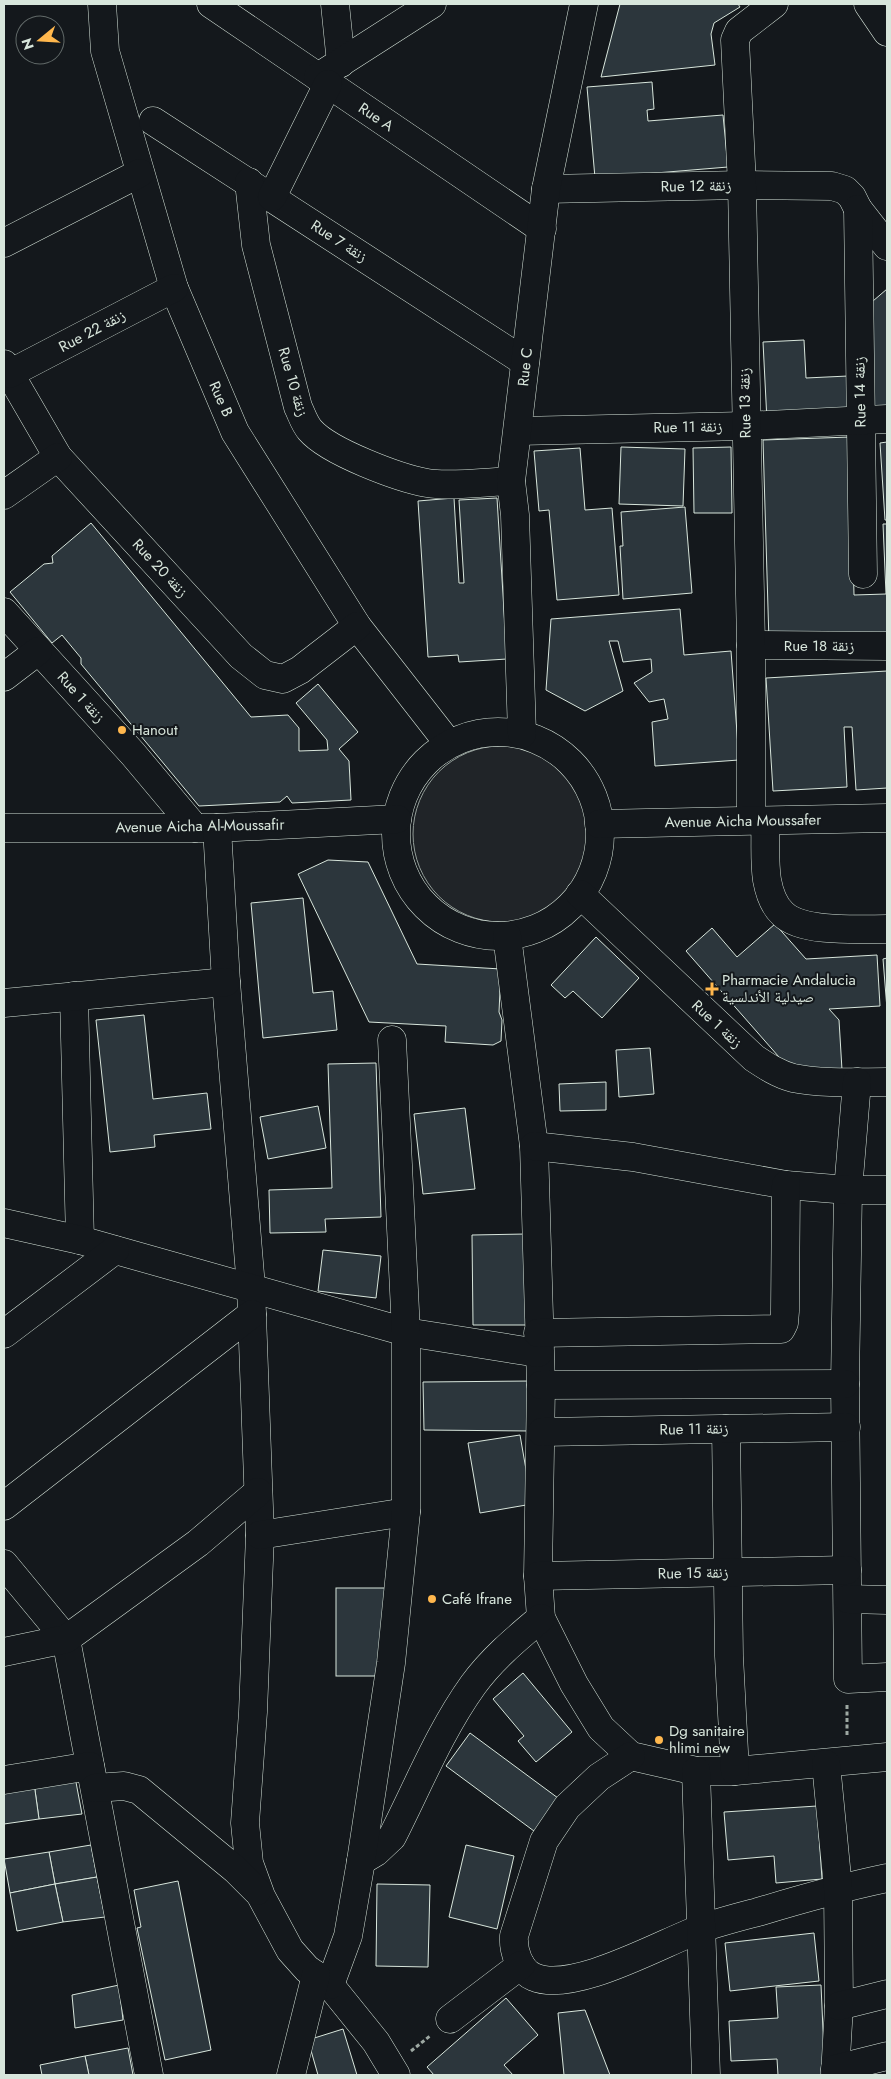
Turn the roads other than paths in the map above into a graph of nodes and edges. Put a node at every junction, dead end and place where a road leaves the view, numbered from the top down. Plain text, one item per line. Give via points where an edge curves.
1 (102, 4) edge
2 (211, 4) edge
3 (335, 4) edge
4 (432, 4) edge
5 (584, 4) edge
6 (774, 4) edge
7 (868, 4) edge
8 (887, 32) edge
9 (329, 75) junction
10 (152, 121) dead end
11 (140, 173) junction
12 (250, 182) junction
13 (742, 185) junction
14 (546, 189) junction
15 (272, 197) junction
16 (852, 200) junction
17 (542, 229) junction
18 (4, 243) edge
19 (887, 246) edge
20 (174, 288) junction
21 (525, 362) junction
22 (6, 369) edge
23 (887, 419) edge
24 (860, 420) junction
25 (745, 426) junction
26 (518, 431) junction
27 (58, 457) junction
28 (511, 481) junction
29 (4, 495) edge
30 (863, 574) dead end
31 (4, 612) edge
32 (356, 626) junction
33 (751, 646) junction
34 (887, 646) edge
35 (38, 650) junction
36 (4, 677) edge
37 (522, 734) junction
38 (449, 744) junction
39 (397, 818) junction
40 (887, 818) edge
41 (758, 821) junction
42 (599, 824) junction
43 (4, 828) edge
44 (206, 828) junction
45 (580, 894) junction
46 (887, 929) edge
47 (507, 936) junction
48 (226, 982) junction
49 (74, 996) junction
50 (4, 1003) edge
51 (392, 1040) dead end
52 (857, 1082) junction
53 (887, 1082) edge
54 (534, 1146) junction
55 (786, 1185) junction
56 (848, 1190) junction
57 (887, 1190) edge
58 (4, 1223) edge
59 (80, 1240) junction
60 (115, 1250) junction
61 (251, 1288) junction
62 (252, 1314) junction
63 (406, 1332) junction
64 (4, 1334) edge
65 (538, 1343) junction
66 (845, 1384) junction
67 (541, 1385) junction
68 (846, 1427) junction
69 (726, 1429) junction
70 (542, 1432) junction
71 (258, 1492) junction
72 (4, 1506) edge
73 (406, 1512) junction
74 (260, 1535) junction
75 (4, 1564) edge
76 (847, 1570) junction
77 (727, 1572) junction
78 (538, 1576) junction
79 (848, 1599) junction
80 (887, 1600) edge
81 (541, 1618) junction
82 (66, 1639) junction
83 (4, 1652) edge
84 (887, 1677) edge
85 (632, 1756) junction
86 (887, 1757) edge
87 (836, 1763) junction
88 (735, 1771) junction
89 (696, 1772) junction
90 (92, 1777) junction
91 (4, 1780) edge
92 (361, 1861) junction
93 (887, 1878) edge
94 (838, 1888) junction
95 (261, 1896) junction
96 (700, 1929) junction
97 (521, 1965) junction
98 (323, 1980) junction
99 (887, 1994) edge
100 (839, 2006) junction
101 (450, 2019) road end
102 (887, 2056) edge
103 (835, 2072) edge
104 (388, 2073) edge
105 (149, 2075) edge
106 (291, 2075) edge
107 (706, 2075) edge

1 - 11 street, Rue B via 105,51
2 - 9 street, Rue A
3 - 9 street
4 - 9 street
5 - 14 street, Rue C
6 - 13 street, Rue 13 زنقة via 739,31 736,40
7 - 8 street
9 - 15 street
9 - 17 street, Rue A
10 - 12 street, Rue 7 زنقة
11 - 18 street
11 - 20 street, Rue B
12 - 15 street, Rue 7 زنقة
12 - 28 street, Rue 10 زنقة via 256,245 298,407 311,432 333,448 402,476 429,483
13 - 14 street, Rue 12 زنقة
13 - 16 street, Rue 12 زنقة via 832,186
13 - 25 street, Rue 13 زنقة
14 - 17 street, Rue C
15 - 21 street, Rue 7 زنقة
16 - 19 street
16 - 24 street, Rue 14 زنقة
17 - 21 street, Rue C
20 - 22 street, Rue 22 زنقة
20 - 32 street, Rue B via 236,432
21 - 26 street, Rue C
22 - 27 street, Rue 20 زنقة
23 - 24 street, Rue 11 زنقة
24 - 25 street, Rue 11 زنقة
24 - 30 street, Rue 14 زنقة
25 - 26 street, Rue 11 زنقة
25 - 33 street, Rue 13 زنقة
26 - 28 street, Rue C
27 - 29 street
27 - 32 street, Rue 20 زنقة via 241,656 265,675 283,679 300,670
28 - 37 street, Rue C via 515,515
31 - 35 street, Rue 1 زنقة
32 - 38 street, Rue B
33 - 34 street, Rue 18 زنقة
33 - 41 street, Rue 13 زنقة
35 - 36 street
35 - 44 street, Rue 1 زنقة
37 - 38 street via 488,732
37 - 42 street via 545,744 577,770 594,799
38 - 39 street via 430,757 414,775 403,796
39 - 44 street, Avenue Aicha Al-Moussafir
39 - 47 street via 396,845 403,870 416,894 434,913 456,927 481,934
40 - 41 street, Avenue Aicha Moussafer
41 - 42 street, Avenue Aicha Moussafer
41 - 46 street, Rue 13 زنقة via 767,880 773,901 783,915 802,924 848,930
42 - 45 street via 598,850 592,873
43 - 44 street, Avenue Aicha Al-Moussafir
44 - 48 street
45 - 47 street via 548,923
45 - 52 street, Rue 1 زنقة via 754,1058 775,1072 793,1078
47 - 54 street
48 - 49 street
48 - 61 street
49 - 50 street
49 - 59 street
51 - 63 street
52 - 53 street, Rue 1 زنقة
52 - 56 street
54 - 55 street via 633,1157
54 - 65 street
55 - 56 street
55 - 65 street via 785,1312 781,1329
56 - 57 street
56 - 66 street
58 - 59 street
59 - 60 street
60 - 61 street
60 - 64 street
61 - 62 street
61 - 63 street
62 - 71 street
62 - 72 street
63 - 65 street
63 - 73 street
65 - 67 street
66 - 67 street
66 - 68 street
67 - 70 street
68 - 69 street, Rue 11 زنقة
68 - 76 street
69 - 70 street, Rue 11 زنقة
69 - 77 street
70 - 78 street
71 - 74 street
71 - 82 street via 198,1543
73 - 74 street
73 - 92 street via 391,1663
74 - 95 street via 253,1712 244,1823 249,1863
75 - 82 street
76 - 77 street, Rue 15 زنقة
76 - 79 street
77 - 78 street, Rue 15 زنقة
77 - 88 street
78 - 81 street
79 - 80 street
79 - 84 street via 848,1678
81 - 85 street via 574,1684 601,1728
81 - 92 street via 501,1652 474,1684 454,1715 392,1836
82 - 83 street
82 - 90 street
85 - 89 street
85 - 97 street via 599,1778 567,1807 544,1841 514,1936 514,1948
86 - 87 street
87 - 88 street
87 - 94 street
88 - 89 street
89 - 96 street
90 - 91 street
90 - 95 street via 139,1790 236,1870
90 - 105 street
92 - 98 street via 348,1936
93 - 94 street
94 - 96 street
94 - 100 street
95 - 98 street via 290,1950 306,1969
96 - 97 street via 626,1961 574,1978 548,1980 533,1977
96 - 107 street
97 - 101 street
98 - 104 street via 376,2042
98 - 106 street
99 - 100 street
100 - 103 street
102 - 103 street

